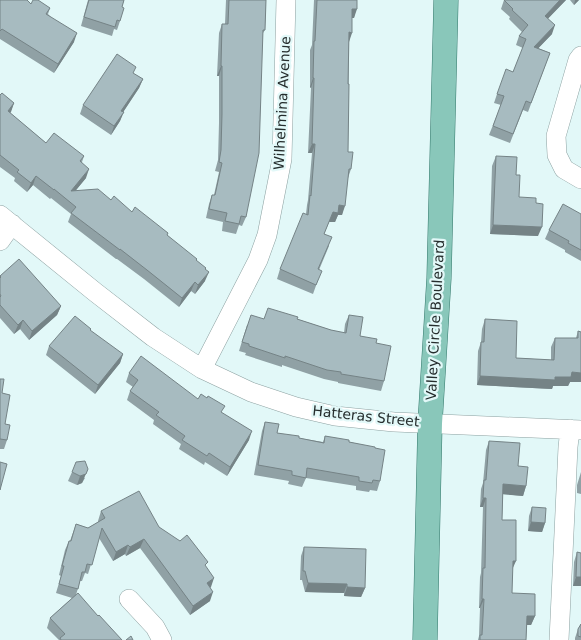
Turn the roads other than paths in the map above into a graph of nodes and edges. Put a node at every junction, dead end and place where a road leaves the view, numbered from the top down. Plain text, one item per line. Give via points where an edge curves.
1 (286, 0) edge
2 (446, 0) edge
3 (581, 56) edge
4 (581, 179) edge
5 (6, 220) edge
6 (0, 241) edge
7 (202, 369) junction
8 (430, 423) junction
9 (575, 430) edge
10 (129, 599) dead end
11 (162, 640) edge
12 (425, 640) edge
13 (559, 640) edge

1 - 7 street, Wilhelmina Avenue via 282,159 266,235 258,260
2 - 8 main road, Valley Circle Boulevard via 439,278
3 - 4 street via 556,136 557,155 564,169
5 - 6 street
5 - 7 street, Hatteras Street via 153,337
7 - 8 street, Hatteras Street via 251,392 296,407 335,416
8 - 9 street, Hatteras Street
8 - 12 main road, Valley Circle Boulevard
9 - 13 street via 568,447
10 - 11 street via 155,627

